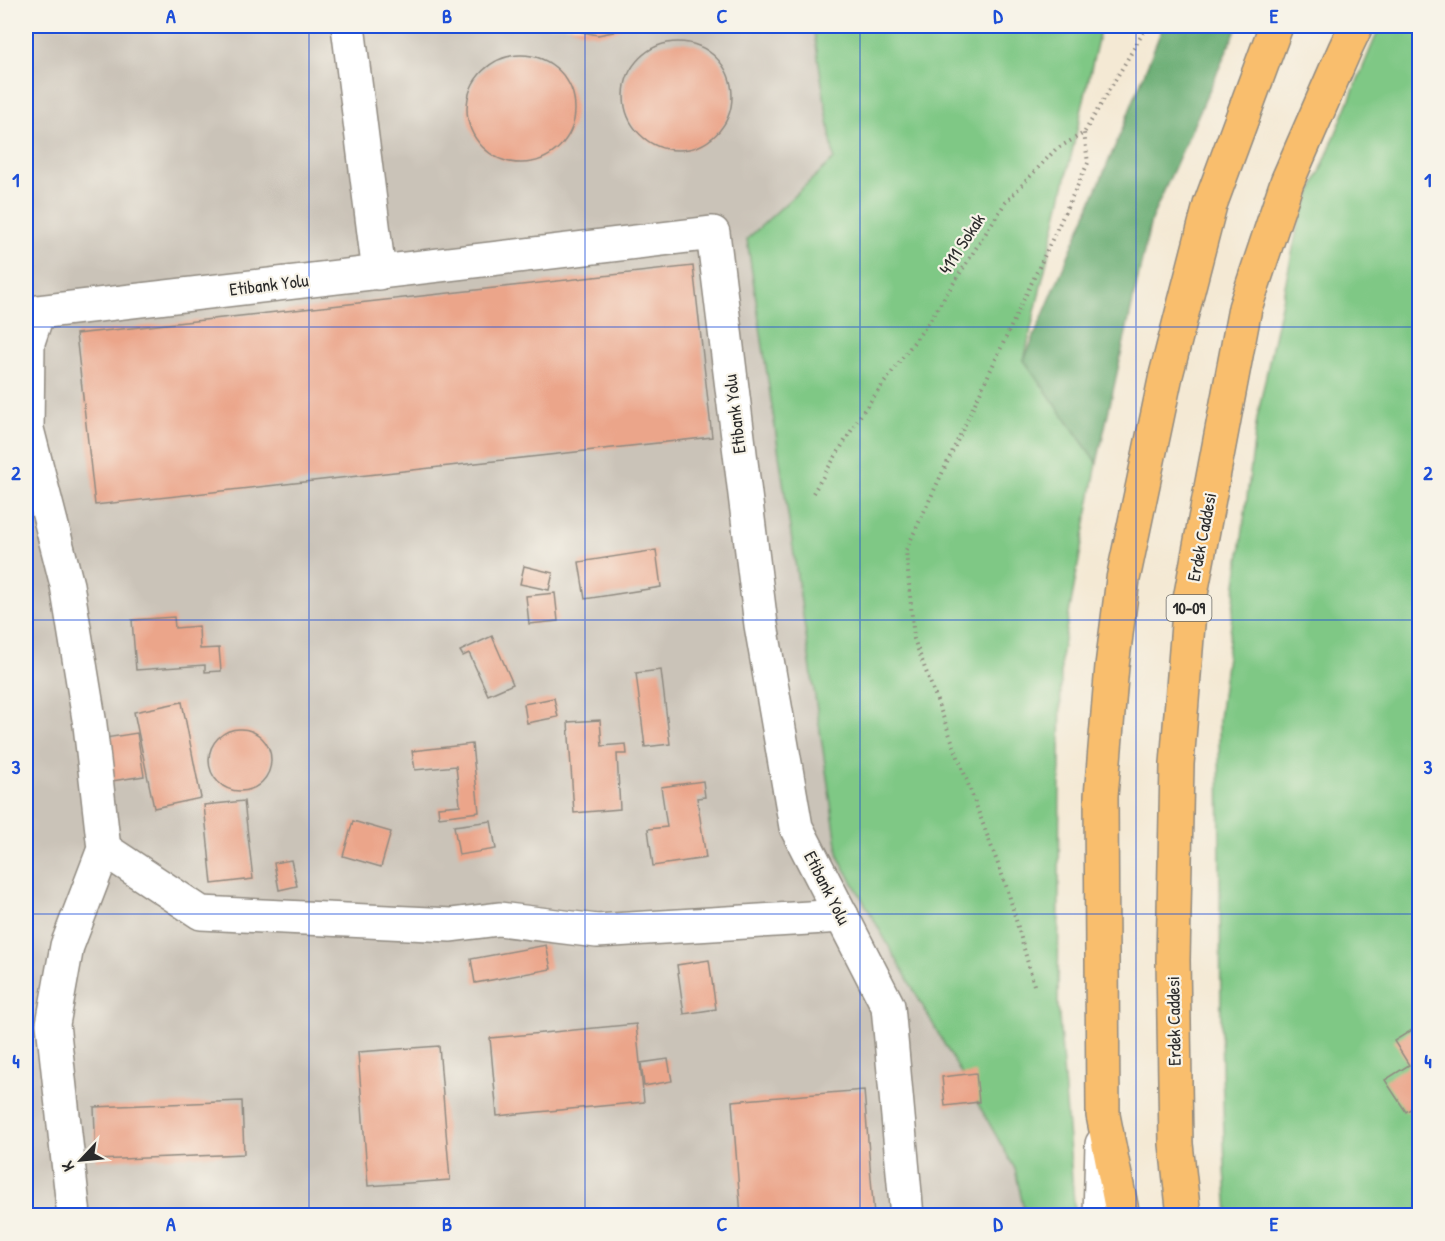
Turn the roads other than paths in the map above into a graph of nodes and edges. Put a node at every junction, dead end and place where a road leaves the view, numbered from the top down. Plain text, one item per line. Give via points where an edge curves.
1 (348, 26) edge
2 (1276, 26) edge
3 (1356, 26) edge
4 (379, 273) junction
5 (104, 849) junction
6 (842, 916) junction
7 (1103, 1115) junction
8 (74, 1215) edge
9 (907, 1215) edge
10 (1101, 1215) edge
11 (1123, 1215) edge
12 (1184, 1215) edge

1 - 4 lane
2 - 7 main road via 1210,205 1166,375 1123,579 1101,796
3 - 12 main road, Erdek Caddesi / 10-09 via 1287,182 1245,308 1190,599 1177,765 1173,960 1176,1144
4 - 5 lane, Etibank Yolu via 38,312 28,342 27,429 67,585 90,725
4 - 6 lane, Etibank Yolu via 714,233 761,625 796,827
5 - 6 lane via 201,913 451,925 499,919 597,931
5 - 8 lane via 68,946 53,1024
6 - 9 lane, Etibank Yolu via 888,1006
7 - 10 lane
7 - 11 main road

